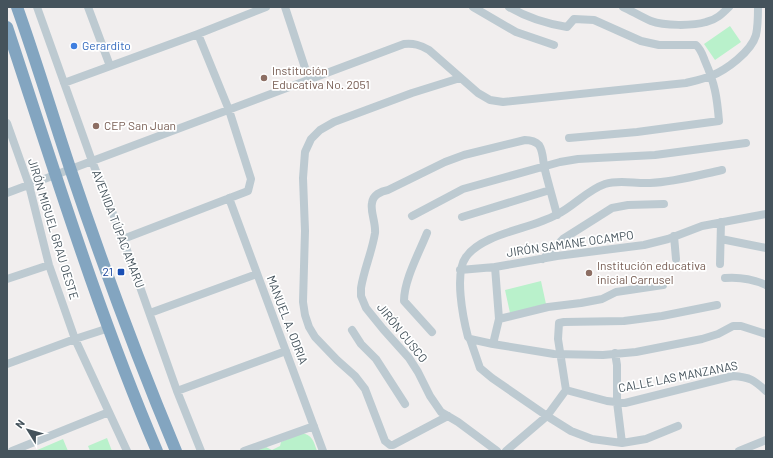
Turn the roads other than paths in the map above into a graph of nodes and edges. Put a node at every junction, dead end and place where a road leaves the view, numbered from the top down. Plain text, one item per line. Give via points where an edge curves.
1 (17, 7) edge
2 (37, 7) edge
3 (88, 7) edge
4 (266, 7) edge
5 (285, 7) edge
6 (473, 7) edge
7 (509, 7) edge
8 (623, 7) edge
9 (729, 7) edge
10 (758, 7) edge
11 (7, 27) edge
12 (198, 34) junction
13 (554, 45) dead end
14 (110, 66) junction
15 (712, 76) junction
16 (460, 78) junction
17 (308, 80) junction
18 (64, 83) junction
19 (230, 110) junction
20 (7, 123) edge
21 (569, 138) dead end
22 (746, 143) dead end
23 (92, 161) junction
24 (544, 167) junction
25 (71, 169) junction
26 (722, 170) dead end
27 (56, 175) junction
28 (29, 186) junction
29 (550, 190) junction
30 (7, 193) edge
31 (229, 198) junction
32 (664, 204) dead end
33 (766, 214) edge
34 (557, 215) junction
35 (412, 216) dead end
36 (462, 217) dead end
37 (721, 222) junction
38 (427, 233) dead end
39 (674, 236) junction
40 (123, 239) junction
41 (721, 239) junction
42 (766, 248) edge
43 (676, 258) dead end
44 (544, 259) junction
45 (720, 264) dead end
46 (49, 265) junction
47 (495, 267) junction
48 (460, 270) junction
49 (257, 274) junction
50 (725, 278) dead end
51 (7, 279) edge
52 (766, 284) edge
53 (663, 285) dead end
54 (717, 304) dead end
55 (150, 313) junction
56 (499, 319) junction
57 (109, 328) junction
58 (352, 330) dead end
59 (432, 332) dead end
60 (766, 334) edge
61 (75, 339) junction
62 (470, 339) junction
63 (493, 344) junction
64 (286, 351) junction
65 (615, 353) junction
66 (561, 354) junction
67 (7, 364) edge
68 (566, 390) junction
69 (177, 391) junction
70 (766, 391) edge
71 (617, 402) junction
72 (405, 404) dead end
73 (109, 412) junction
74 (448, 416) junction
75 (547, 416) junction
76 (314, 426) junction
77 (678, 426) dead end
78 (766, 440) edge
79 (622, 443) junction
80 (12, 451) edge
81 (127, 451) edge
82 (157, 451) edge
83 (176, 451) edge
84 (201, 451) edge
85 (244, 451) edge
86 (323, 451) edge
87 (497, 451) edge
88 (506, 451) edge
89 (739, 451) edge

1 - 25 highway, AVENIDA TÚPAC AMARU
2 - 18 street, AVENIDA TÚPAC AMARU
3 - 14 street
4 - 12 street
5 - 17 street
6 - 13 street via 516,32
7 - 15 street via 519,14 559,26 567,27 574,19 594,20 641,41 659,45 696,45
8 - 9 street via 662,24 706,22 719,16
10 - 15 street via 756,35 752,46
11 - 27 highway
12 - 14 street
12 - 19 street
14 - 18 street
15 - 16 street via 686,83 503,102 490,100 478,94
15 - 21 street via 719,121
16 - 17 street via 429,50 412,43
16 - 74 street via 412,93 334,122 320,130 305,152 303,178 303,302 309,327 315,337 365,389 385,441 390,445
17 - 19 street
18 - 23 street, AVENIDA TÚPAC AMARU
19 - 23 street
19 - 31 street via 251,179 248,191
20 - 28 street, JIRÓN MIGUEL GRAU OESTE
22 - 24 street via 655,155 578,159
23 - 25 street
23 - 40 street, AVENIDA TÚPAC AMARU
24 - 29 street
24 - 35 street via 463,189
24 - 74 street, JIRÓN CUSCO via 540,146 536,142 525,140 445,162 382,191 372,202 375,233 362,277 361,296 366,308 409,358 436,406
25 - 27 street
25 - 83 highway, AVENIDA TÚPAC AMARU via 151,392
26 - 34 street via 664,182 604,184
27 - 28 street
27 - 57 highway
28 - 30 street
28 - 46 street, JIRÓN MIGUEL GRAU OESTE
29 - 34 street
29 - 36 street
31 - 40 street
31 - 49 street, MANUEL A. ODRIA
32 - 44 street via 612,208 563,239
33 - 37 street, JIRÓN SAMANE OCAMPO
34 - 48 street via 485,241 466,256
37 - 39 street, JIRÓN SAMANE OCAMPO
37 - 41 street
38 - 59 street via 410,275 404,301
39 - 43 street
39 - 44 street, JIRÓN SAMANE OCAMPO via 644,245
40 - 55 street, AVENIDA TÚPAC AMARU
41 - 42 street
41 - 45 street
44 - 47 street, JIRÓN SAMANE OCAMPO
46 - 51 street
46 - 61 street, JIRÓN MIGUEL GRAU OESTE
47 - 48 street
47 - 56 street, JIRÓN SAMANE OCAMPO
48 - 62 street via 462,312
49 - 55 street
49 - 64 street, MANUEL A. ODRIA
50 - 52 street
53 - 56 street via 616,292 602,299 548,307
54 - 66 street via 624,321 559,323 558,339
55 - 69 street, AVENIDA TÚPAC AMARU
56 - 63 street, JIRÓN SAMANE OCAMPO
57 - 61 street
57 - 82 highway
58 - 72 street via 376,360
60 - 65 street via 734,326 702,339 636,352
61 - 67 street
61 - 73 street, JIRÓN MIGUEL GRAU OESTE
62 - 63 street
62 - 75 street via 480,368
63 - 66 street
64 - 69 street
64 - 76 street, MANUEL A. ODRIA
65 - 66 street
65 - 71 street
66 - 68 street
68 - 71 street, CALLE LAS MANZANAS via 607,402
68 - 75 street
69 - 84 street, AVENIDA TÚPAC AMARU
70 - 71 street, CALLE LAS MANZANAS via 751,378 733,376 625,403
71 - 79 street
73 - 80 street
73 - 81 street, JIRÓN MIGUEL GRAU OESTE
74 - 87 street, JIRÓN CUSCO
75 - 79 street via 571,431 592,439
75 - 88 street
76 - 85 street
76 - 86 street, MANUEL A. ODRIA
77 - 79 street via 646,439
78 - 89 street

